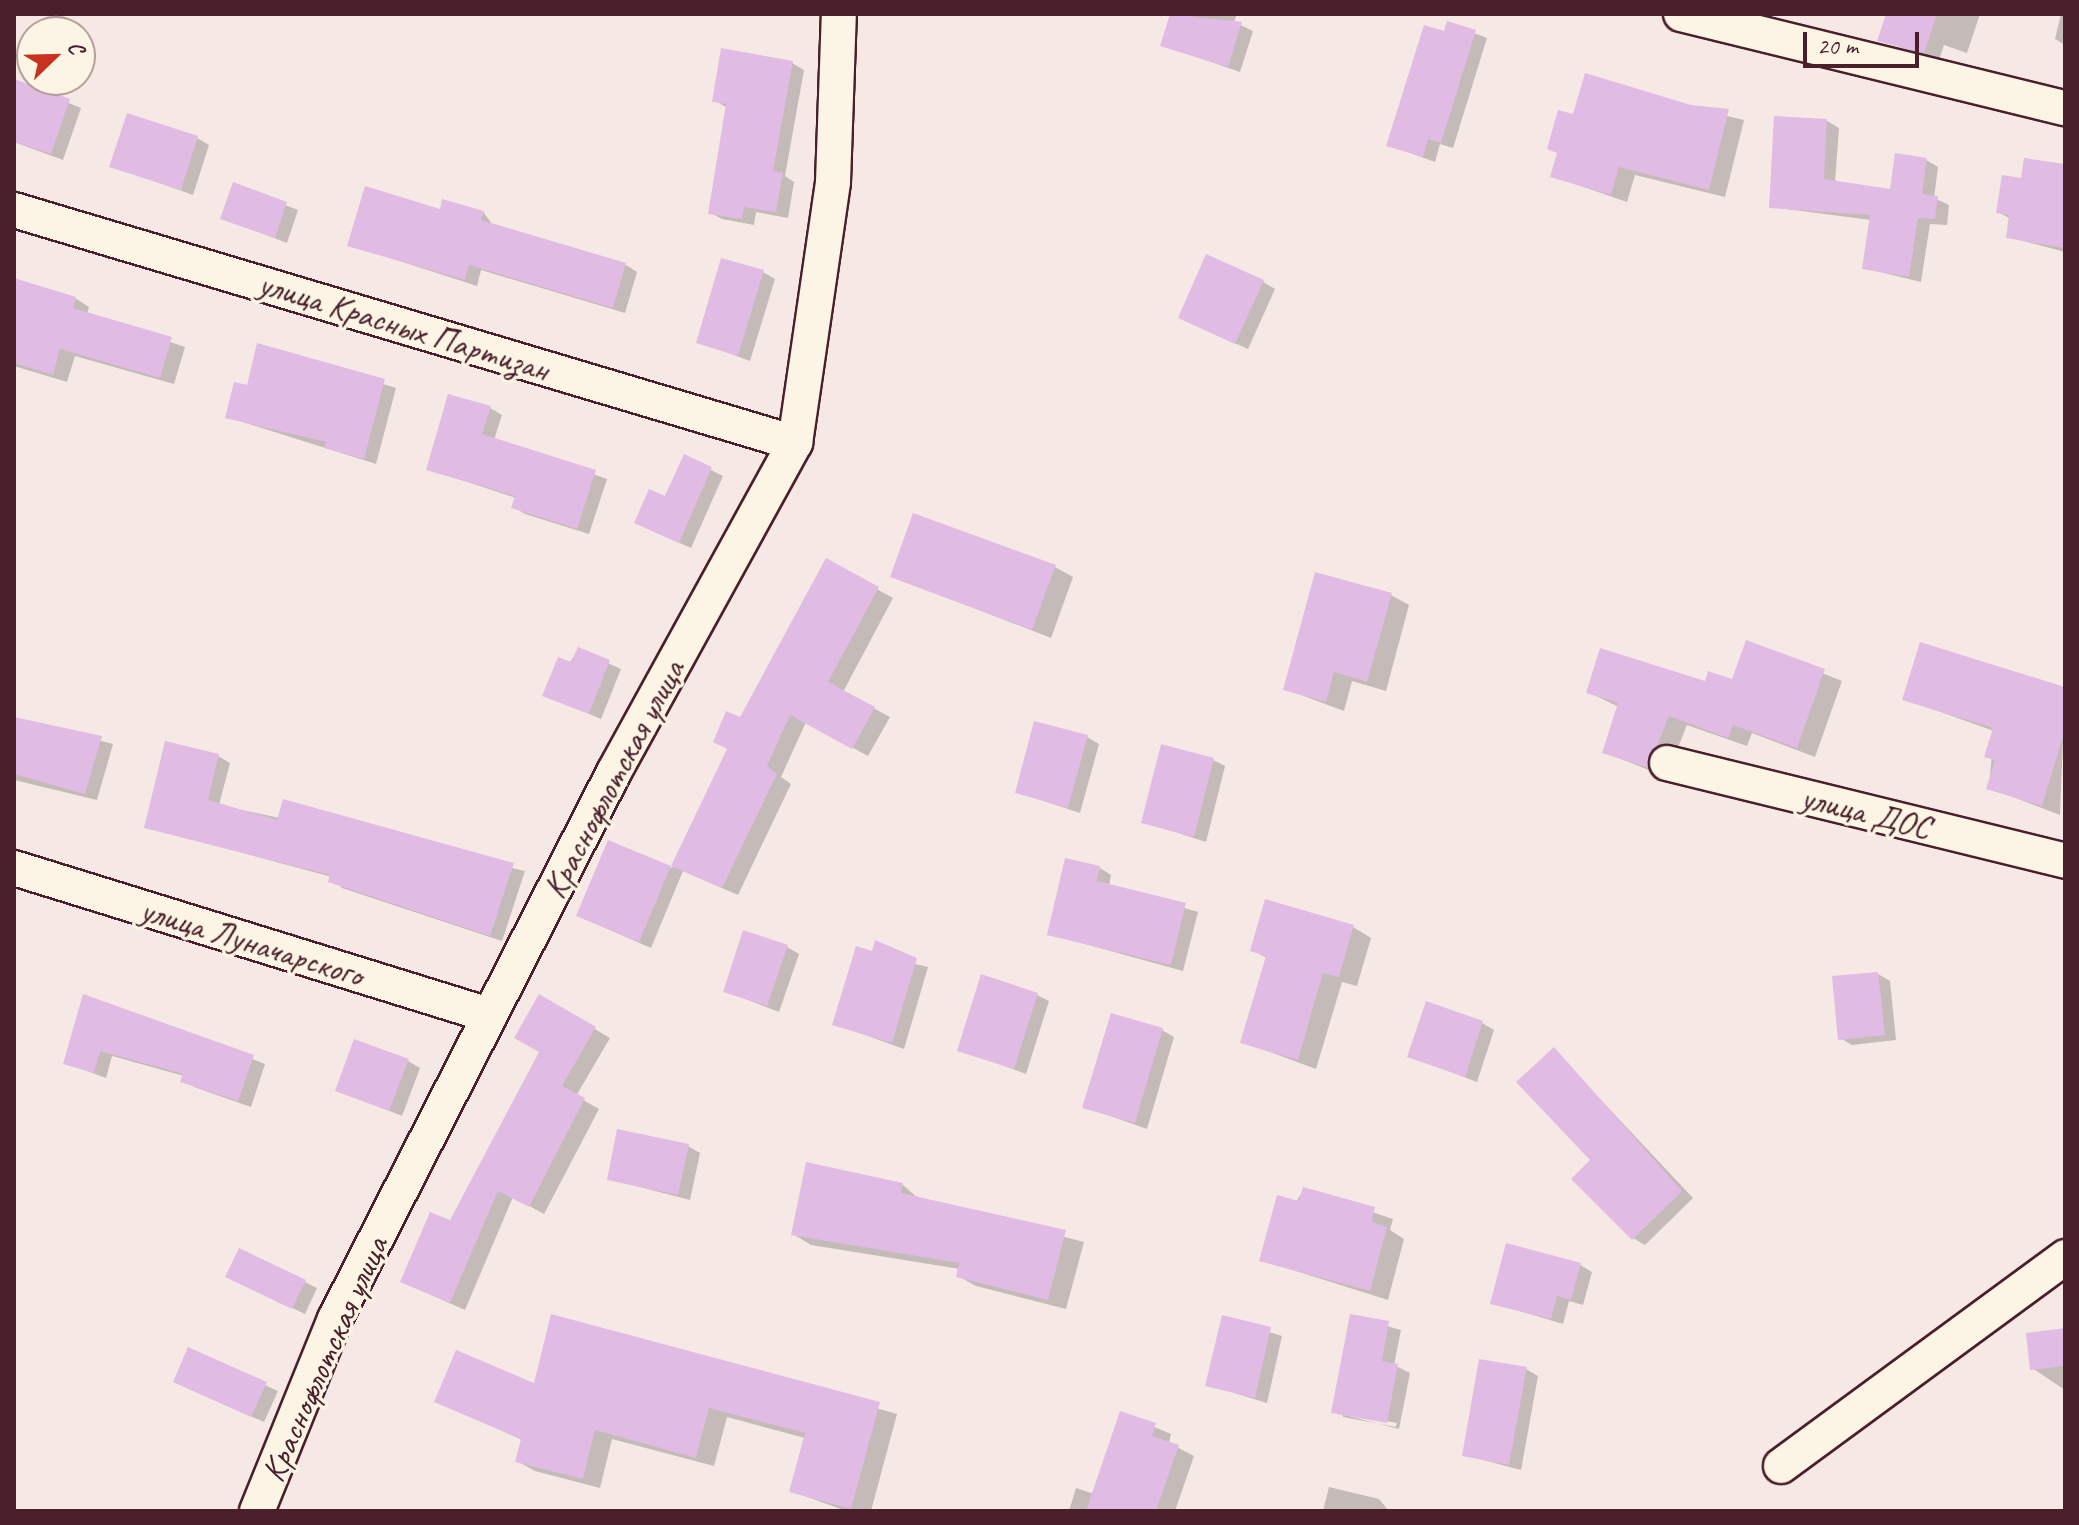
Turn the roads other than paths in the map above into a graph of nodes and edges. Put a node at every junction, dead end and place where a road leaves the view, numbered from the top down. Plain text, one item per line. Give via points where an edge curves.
1 (839, 14) edge
2 (1681, 14) edge
3 (2065, 108) edge
4 (14, 210) edge
5 (795, 443) junction
6 (1667, 763) dead end
7 (2065, 861) edge
8 (14, 868) edge
9 (490, 1015) junction
10 (2065, 1257) edge
11 (1781, 1466) dead end
12 (257, 1511) edge

1 - 5 street, Краснофлотская улица via 833,182
2 - 3 street
4 - 5 street, улица Красных Партизан
5 - 9 street, Краснофлотская улица
6 - 7 street, улица ДОС
8 - 9 street, улица Луначарского
9 - 12 street, Краснофлотская улица via 335,1319
10 - 11 street

